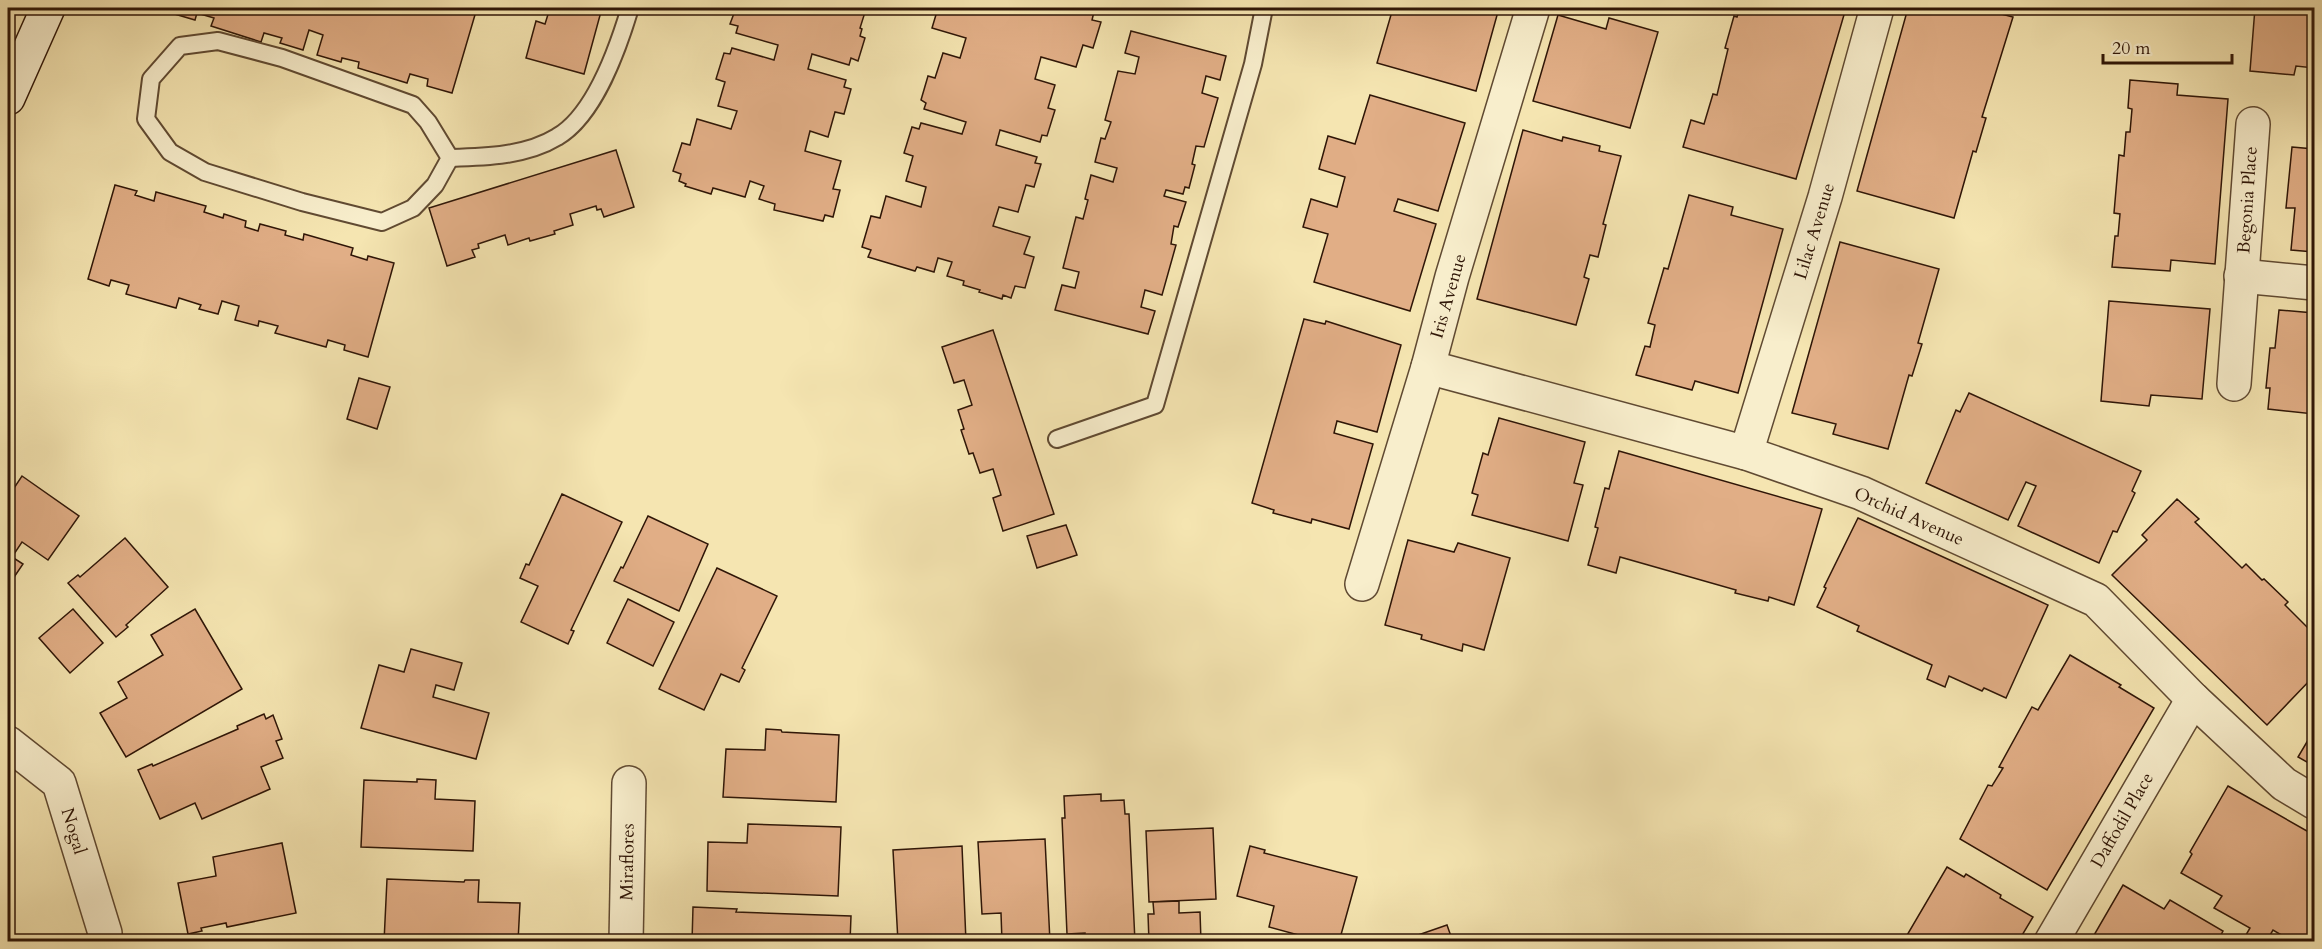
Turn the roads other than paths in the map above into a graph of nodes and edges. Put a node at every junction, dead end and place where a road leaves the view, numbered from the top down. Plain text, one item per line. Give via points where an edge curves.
1 (48, 8) edge
2 (630, 8) edge
3 (1264, 8) edge
4 (1533, 8) edge
5 (1877, 8) edge
6 (8, 98) edge
7 (2253, 124) dead end
8 (450, 158) junction
9 (2241, 276) junction
10 (2314, 283) edge
11 (1428, 367) junction
12 (2234, 384) dead end
13 (1057, 438) dead end
14 (1746, 453) junction
15 (1362, 584) dead end
16 (2193, 699) junction
17 (8, 743) edge
18 (629, 783) dead end
19 (2314, 802) edge
20 (105, 942) edge
21 (626, 942) edge
22 (2051, 942) edge

1 - 6 street
2 - 8 lane via 619,44 586,112 558,137 490,157
3 - 13 lane via 1253,64 1155,405
4 - 11 street, Iris Avenue
5 - 14 street, Lilac Avenue
7 - 9 street, Begonia Place
8 - 8 lane via 435,185 413,208 382,222 302,202 205,172 170,152 147,119 151,79 180,46 218,41 282,57 413,105
9 - 10 street, Begonia Place
9 - 12 street, Begonia Place
11 - 14 street, Orchid Avenue
11 - 15 street, Iris Avenue
14 - 16 street, Orchid Avenue via 1861,493 2096,600
16 - 19 street, Orchid Avenue via 2284,784
16 - 22 street, Daffodil Place
17 - 20 street, Nogal via 59,783
18 - 21 street, Miraflores

